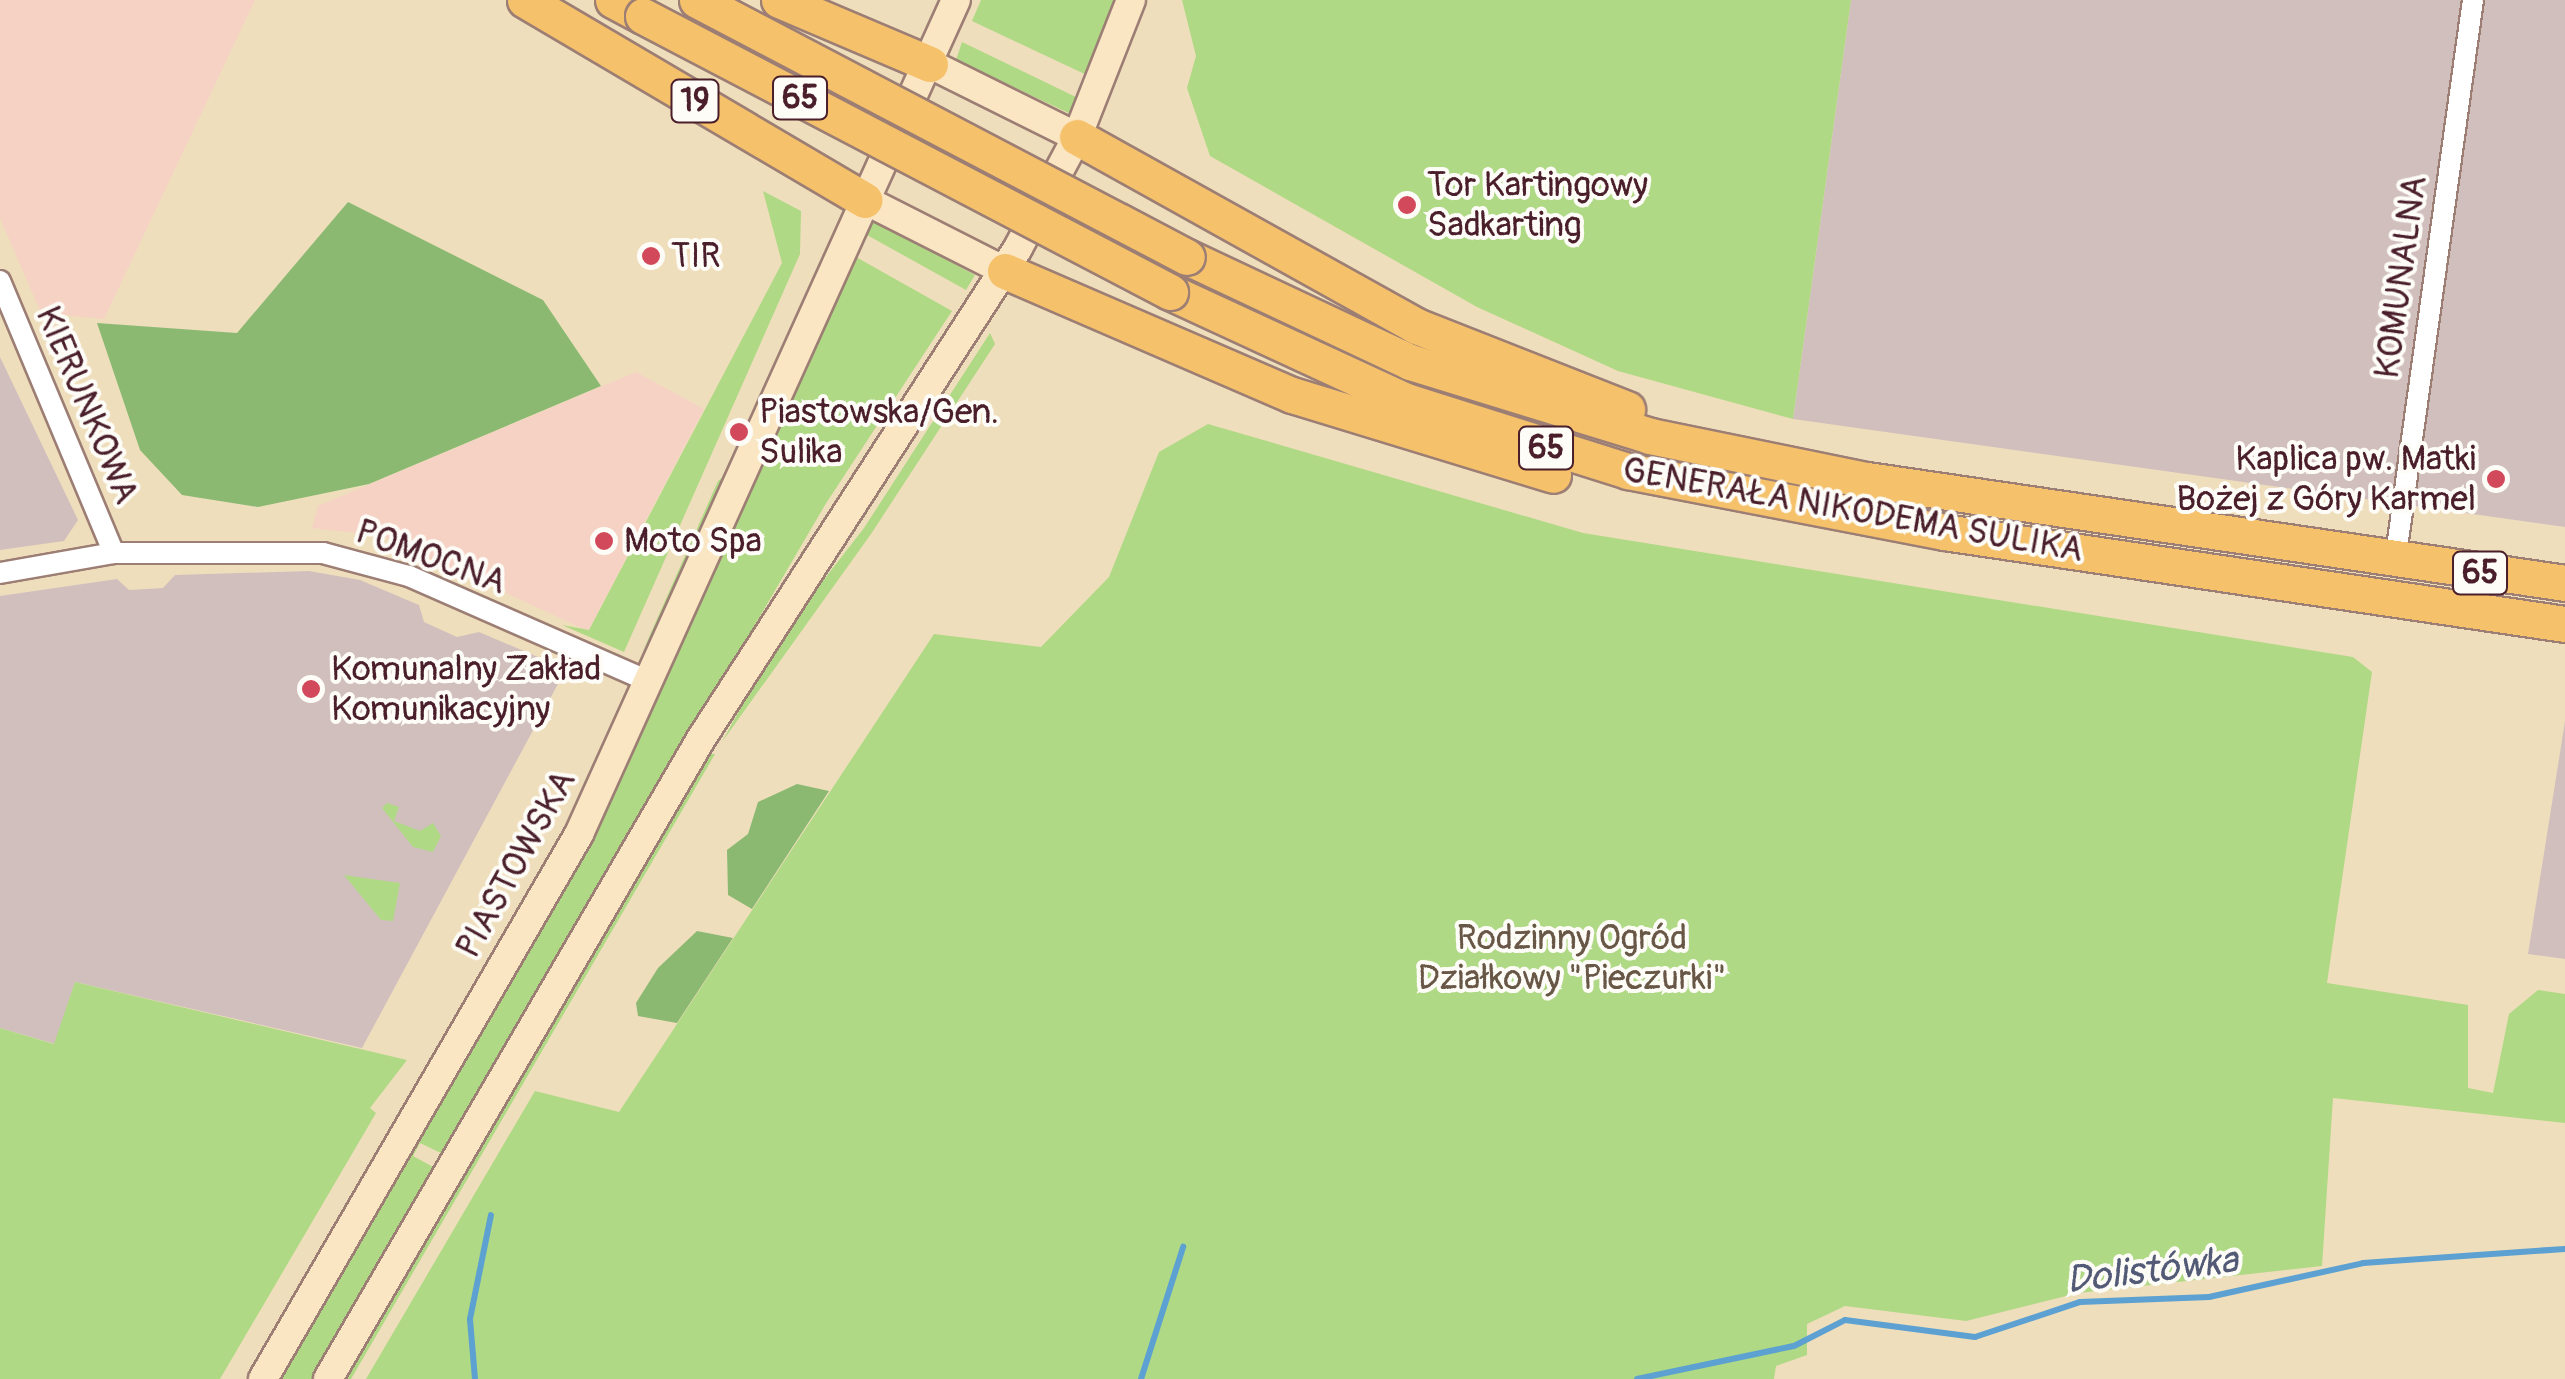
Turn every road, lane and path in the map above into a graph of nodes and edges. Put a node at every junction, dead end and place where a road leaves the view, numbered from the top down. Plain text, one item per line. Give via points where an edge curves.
1 (525, 0) edge
2 (697, 0) edge
3 (780, 0) edge
4 (956, 0) edge
5 (1130, 0) edge
6 (2472, 0) edge
7 (628, 8) edge
8 (930, 64) junction
9 (1077, 137) junction
10 (865, 200) junction
11 (1004, 271) junction
12 (0, 281) edge
13 (8, 322) edge
14 (1868, 480) junction
15 (1944, 532) junction
16 (114, 554) junction
17 (2395, 562) junction
18 (0, 572) edge
19 (2565, 584) edge
20 (2565, 624) edge
21 (650, 682) junction
22 (263, 1379) edge
23 (328, 1379) edge

1 - 10 highway, 19
2 - 14 highway, GENERAŁA NIKODEMA SULIKA / 65, bridge via 1306,317 1522,400
3 - 8 highway
4 - 8 main road, PIASTOWSKA
5 - 9 main road
6 - 17 street, KOMUNALNA
7 - 15 highway, GENERAŁA NIKODEMA SULIKA / 65, bridge via 1317,363 1518,440 1705,488
8 - 9 main road
8 - 10 main road, PIASTOWSKA
9 - 11 main road
9 - 14 highway via 1416,326 1667,422
10 - 11 main road
10 - 21 main road, PIASTOWSKA
11 - 15 highway via 1292,395 1607,490 1811,526
11 - 23 main road via 701,740
12 - 13 street, KIERUNKOWA
13 - 16 street, KIERUNKOWA
14 - 17 highway, GENERAŁA NIKODEMA SULIKA / 65
15 - 20 highway, GENERAŁA NIKODEMA SULIKA / 65
16 - 18 street, POMOCNA
16 - 21 street, POMOCNA via 274,548 368,562
17 - 19 highway, GENERAŁA NIKODEMA SULIKA / 65
21 - 22 main road, PIASTOWSKA via 548,889

